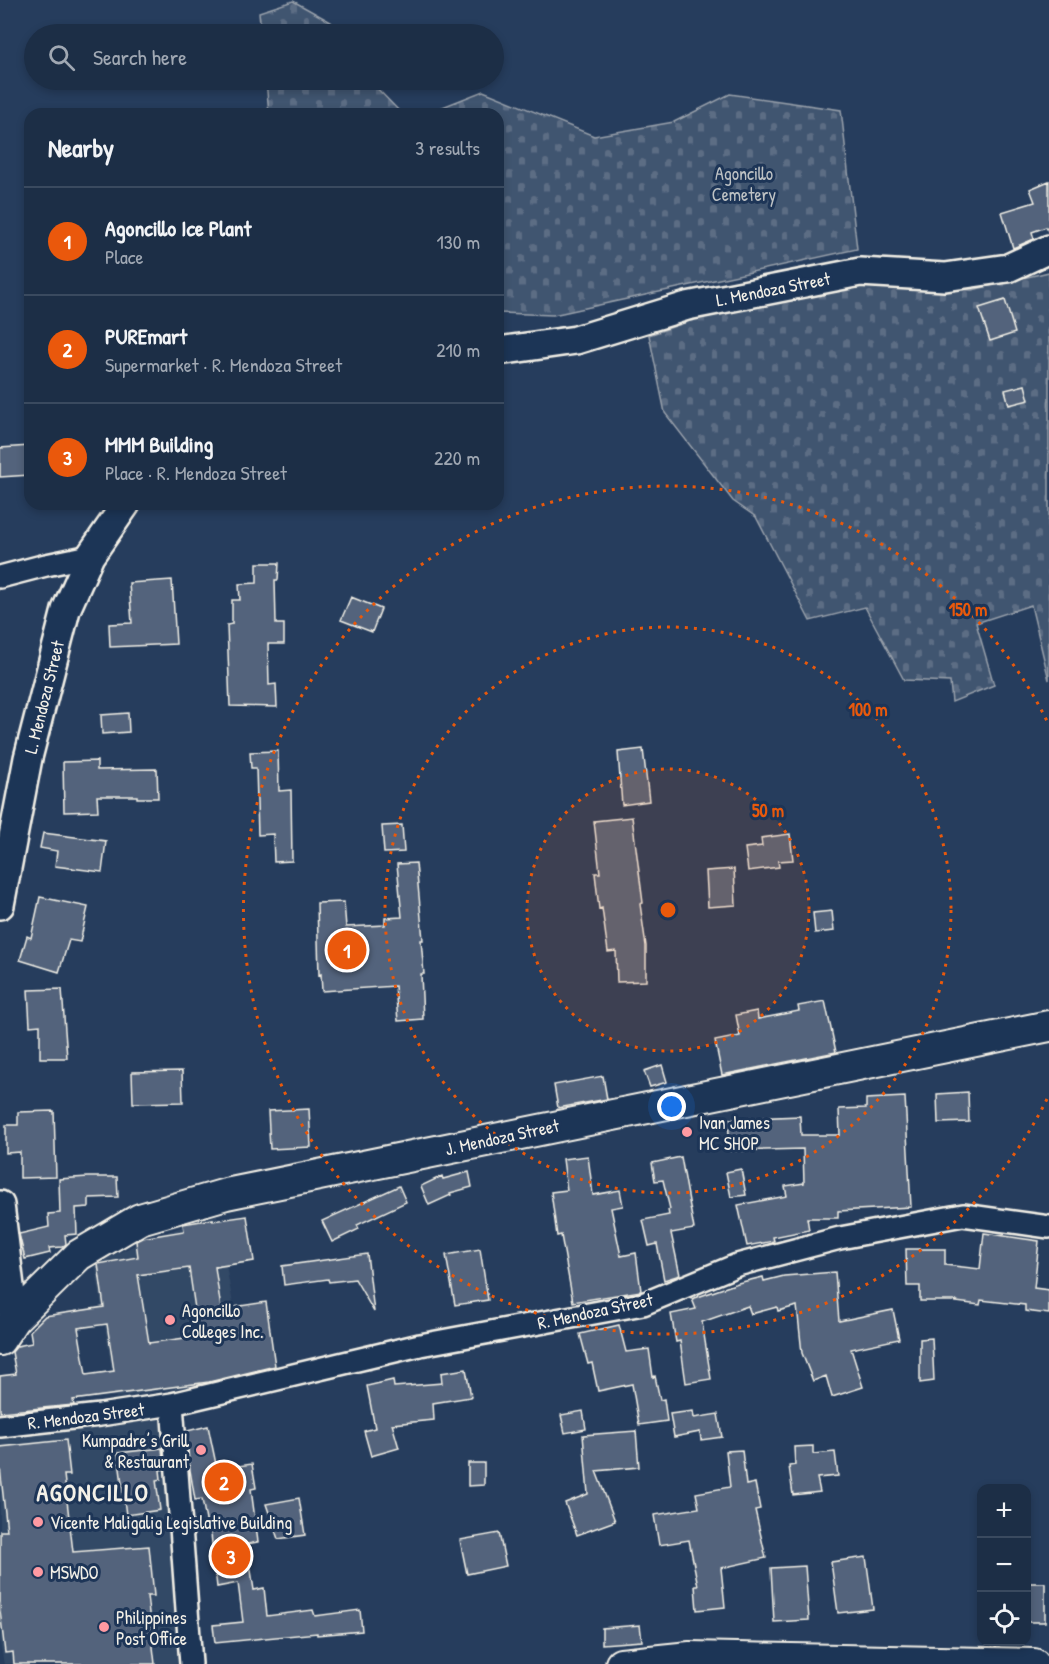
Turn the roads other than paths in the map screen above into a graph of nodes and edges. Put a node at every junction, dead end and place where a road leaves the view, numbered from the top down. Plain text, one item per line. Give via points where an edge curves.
1 (1049, 249) edge
2 (504, 350) edge
3 (122, 510) edge
4 (90, 556) junction
5 (0, 577) edge
6 (0, 905) edge
7 (1049, 1026) edge
8 (0, 1205) edge
9 (1049, 1227) edge
10 (7, 1330) edge
11 (172, 1404) junction
12 (0, 1426) edge
13 (190, 1664) edge
14 (621, 1664) edge
15 (1034, 1664) edge

1 - 2 street, L. Mendoza Street via 1008,268 945,277 860,272 687,306 576,340
3 - 4 street, L. Mendoza Street
4 - 5 street
4 - 6 street, L. Mendoza Street via 66,610 28,758
7 - 10 main road, J. Mendoza Street via 226,1194 140,1219 80,1255
8 - 10 street
9 - 11 street, R. Mendoza Street via 963,1215 840,1238 737,1265 643,1304 420,1345
11 - 12 street, R. Mendoza Street
11 - 13 street
14 - 15 main road via 690,1657

